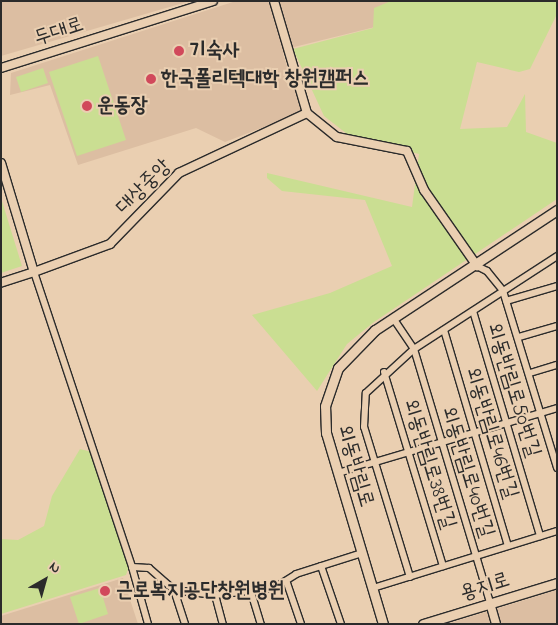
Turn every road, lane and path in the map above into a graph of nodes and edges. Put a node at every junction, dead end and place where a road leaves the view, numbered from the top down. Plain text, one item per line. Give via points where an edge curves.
1 (213, 1) edge
2 (274, 1) edge
3 (1, 68) edge
4 (308, 113) junction
5 (1, 163) edge
6 (557, 210) edge
7 (557, 256) edge
8 (476, 266) junction
9 (34, 272) junction
10 (1, 282) edge
11 (557, 286) edge
12 (503, 291) junction
13 (506, 301) junction
14 (473, 311) junction
15 (393, 318) junction
16 (557, 326) edge
17 (444, 330) junction
18 (519, 337) junction
19 (414, 349) junction
20 (557, 366) edge
21 (384, 372) junction
22 (530, 373) junction
23 (557, 408) edge
24 (541, 412) junction
25 (506, 423) junction
26 (474, 433) junction
27 (442, 442) junction
28 (554, 447) edge
29 (408, 452) junction
30 (375, 462) junction
31 (557, 468) edge
32 (338, 474) junction
33 (557, 531) edge
34 (540, 536) junction
35 (508, 546) junction
36 (362, 553) junction
37 (476, 556) junction
38 (321, 566) junction
39 (443, 566) junction
40 (132, 567) junction
41 (410, 576) junction
42 (287, 583) junction
43 (557, 583) edge
44 (373, 588) junction
45 (174, 590) junction
46 (251, 592) junction
47 (215, 595) junction
48 (490, 603) junction
49 (148, 624) edge
50 (185, 624) edge
51 (223, 624) edge
52 (261, 624) edge
53 (301, 624) edge
54 (341, 624) edge
55 (383, 624) edge
56 (423, 624) edge
57 (496, 624) edge

1 - 3 street, 두대로
2 - 4 street
4 - 8 street via 337,137 407,151 424,190
4 - 9 street, 대상중앙 via 179,173 110,244
5 - 9 street
6 - 8 main road, 외동반림로
7 - 12 street
8 - 12 street via 487,271
8 - 15 main road, 외동반림로
9 - 10 street
9 - 40 street
11 - 13 street
12 - 13 street
12 - 14 street
13 - 18 street
14 - 17 street
14 - 25 street, 외동반림로50번길
15 - 19 street, 외동반림로40번길
15 - 32 main road, 외동반림로 via 347,355 330,387 324,421
16 - 18 street
17 - 19 street
17 - 26 street, 외동반림로46번길
18 - 22 street
19 - 21 street
19 - 27 street, 외동반림로40번길
20 - 22 street
21 - 29 street, 외동반림로38번길
21 - 30 street via 366,393 363,410
22 - 24 street
23 - 24 street
24 - 25 street
24 - 28 street
25 - 26 street
25 - 34 street, 외동반림로50번길
26 - 27 street
26 - 35 street, 외동반림로46번길
27 - 29 street
27 - 37 street, 외동반림로40번길
28 - 31 street
29 - 30 street
29 - 39 street, 외동반림로38번길
30 - 32 street
30 - 41 street
32 - 36 main road, 외동반림로
33 - 34 street
34 - 35 street
35 - 37 street
36 - 38 street
36 - 44 main road, 외동반림로
37 - 39 street
37 - 48 street, 외동반림로40번길
38 - 42 street via 296,574
38 - 54 street
39 - 41 street
40 - 45 street via 149,568
40 - 49 street
41 - 44 street
42 - 46 street
42 - 53 street
43 - 48 main road, 용지로
44 - 55 main road, 외동반림로
45 - 47 street
45 - 50 street
46 - 47 street
46 - 52 street
47 - 51 street
48 - 56 main road, 용지로
48 - 57 street

